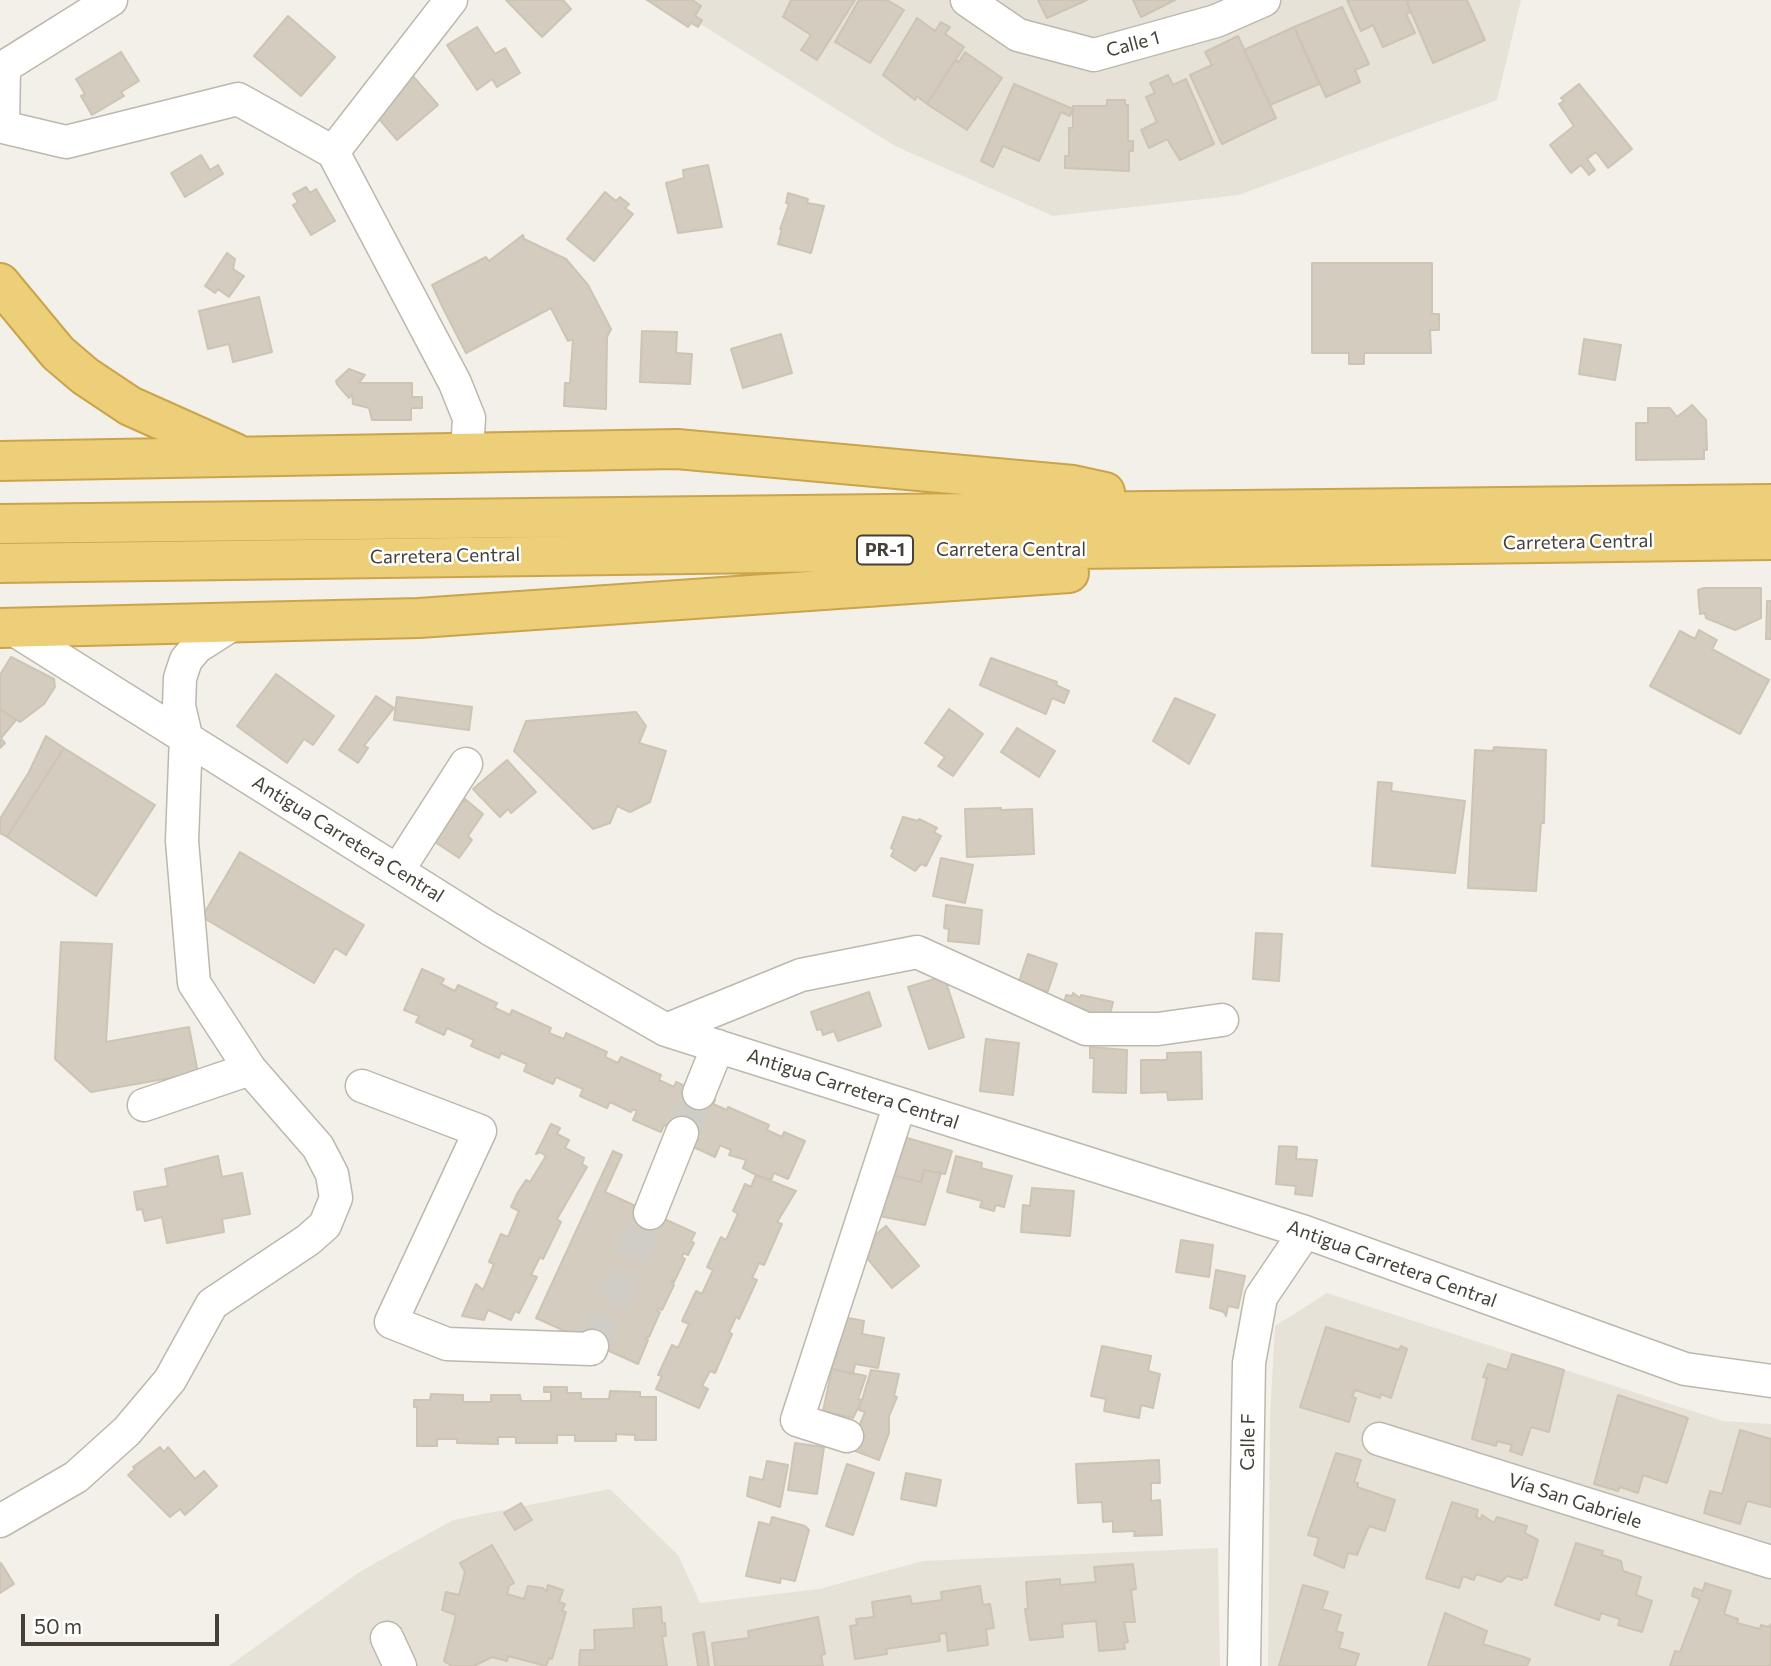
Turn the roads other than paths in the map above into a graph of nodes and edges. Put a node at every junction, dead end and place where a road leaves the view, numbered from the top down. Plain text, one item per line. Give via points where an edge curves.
1 (111, 0) edge
2 (452, 0) edge
3 (967, 0) edge
4 (1264, 0) edge
5 (1, 125) edge
6 (333, 152) junction
7 (0, 283) edge
8 (467, 453) junction
9 (247, 458) junction
10 (0, 461) edge
11 (1771, 504) edge
12 (1184, 509) junction
13 (0, 524) edge
14 (1771, 540) edge
15 (1208, 549) junction
16 (0, 563) edge
17 (233, 624) junction
18 (5, 628) edge
19 (186, 736) junction
20 (466, 764) dead end
21 (398, 870) junction
22 (1222, 1020) dead end
23 (666, 1030) junction
24 (718, 1046) junction
25 (250, 1069) junction
26 (362, 1086) dead end
27 (699, 1093) tunnel mouth
28 (900, 1104) junction
29 (144, 1105) dead end
30 (682, 1133) tunnel mouth
31 (650, 1213) tunnel mouth
32 (1305, 1232) junction
33 (592, 1346) dead end
34 (1771, 1381) edge
35 (847, 1436) dead end
36 (1379, 1439) dead end
37 (0, 1521) edge
38 (1771, 1562) edge
39 (1244, 1666) edge

1 - 5 street via 4,67
2 - 6 street
3 - 4 street, Calle 1 via 1018,35 1094,55 1216,21
5 - 6 street via 66,142 238,99
6 - 8 street via 455,383 469,418
7 - 9 highway via 58,353 102,388 165,424
8 - 9 highway
8 - 12 highway via 677,449 1073,485
9 - 10 highway
11 - 12 highway, Carretera Central / PR-1
12 - 13 highway, Carretera Central / PR-1
14 - 15 highway, Carretera Central / PR-1
15 - 16 highway, Carretera Central / PR-1
15 - 17 highway via 1117,569 419,618
17 - 18 highway
17 - 19 street via 197,647 186,660 179,706
18 - 19 street, Antigua Carretera Central
19 - 21 street, Antigua Carretera Central
19 - 25 street via 182,841 194,983
20 - 21 street
21 - 23 street, Antigua Carretera Central via 489,929
22 - 23 street via 1158,1029 1086,1029 917,952 801,975
23 - 24 street, Antigua Carretera Central
24 - 27 street
24 - 28 street, Antigua Carretera Central
25 - 29 street
25 - 37 street via 318,1147 332,1174 336,1198 325,1225 212,1304 170,1380 127,1431 76,1477
26 - 33 street via 480,1131 391,1322 447,1344
28 - 32 street, Antigua Carretera Central
28 - 35 street via 797,1420
30 - 31 street
32 - 34 street, Antigua Carretera Central via 1685,1369
32 - 39 street, Calle F via 1261,1297 1249,1363
36 - 38 street, Vía San Gabriele

